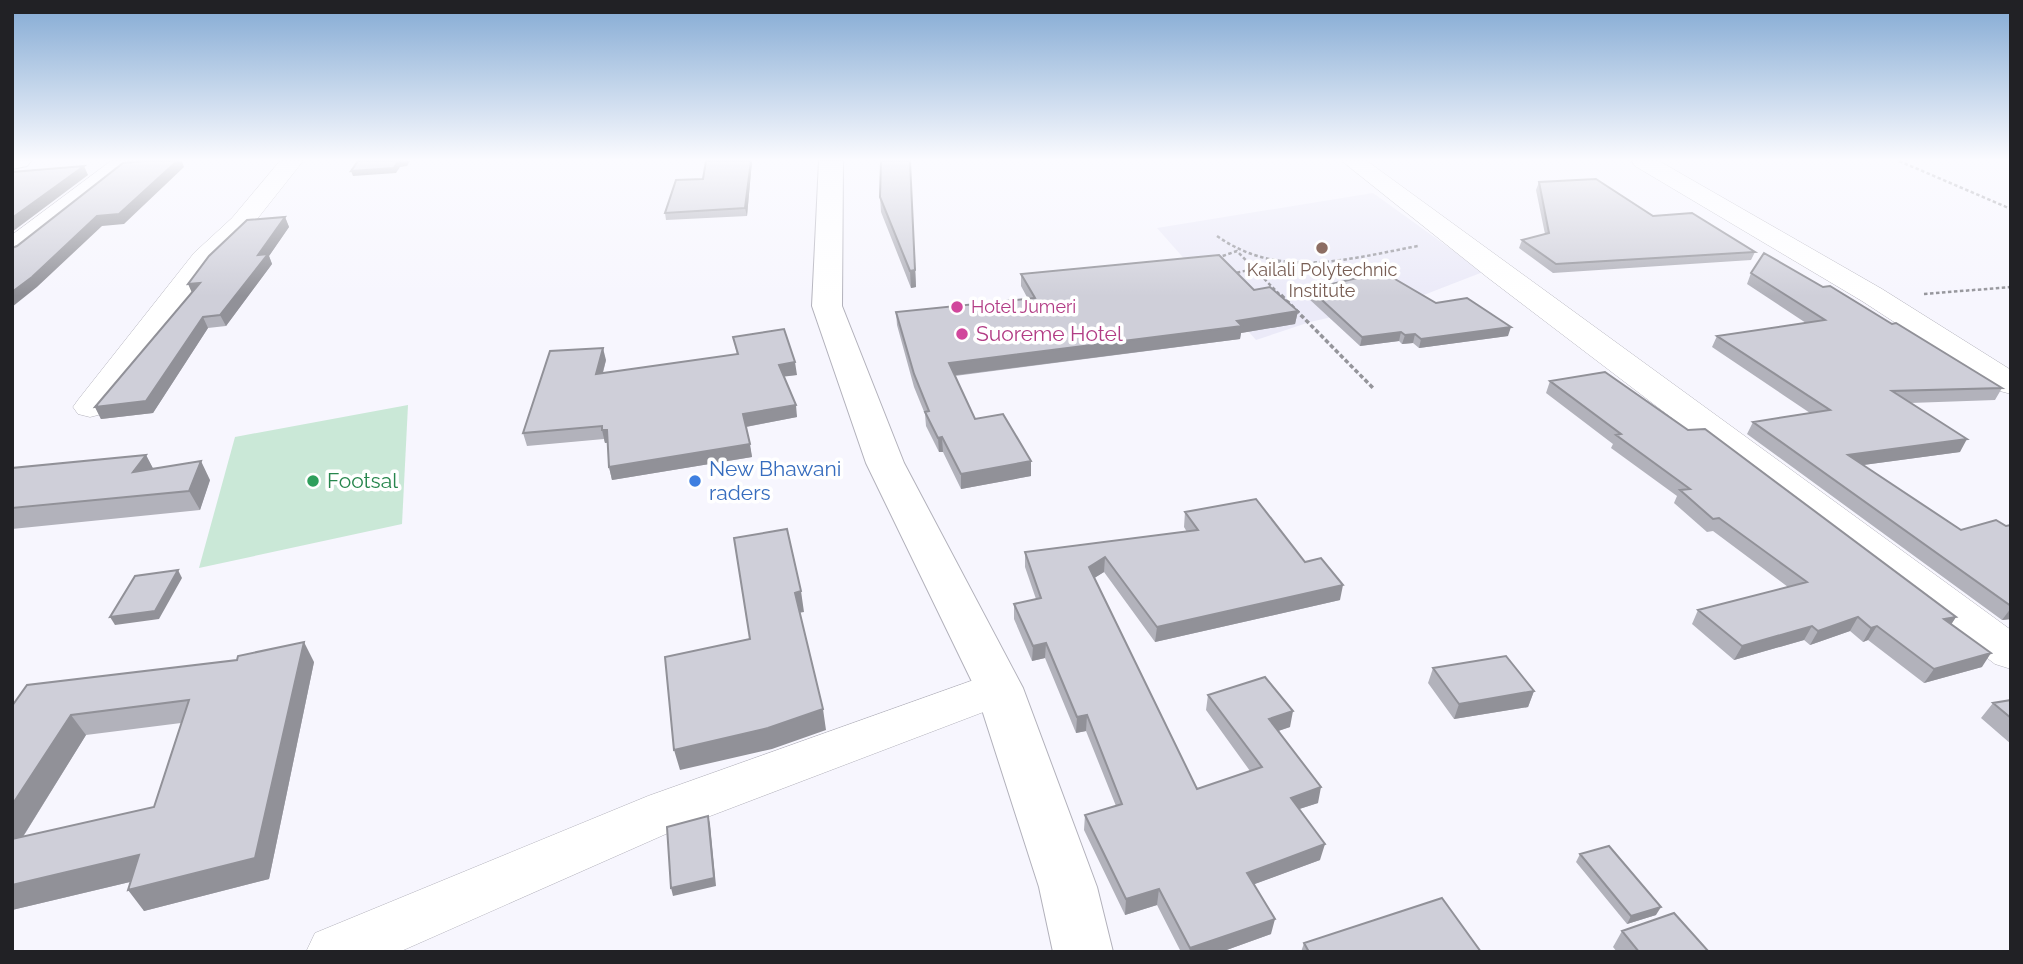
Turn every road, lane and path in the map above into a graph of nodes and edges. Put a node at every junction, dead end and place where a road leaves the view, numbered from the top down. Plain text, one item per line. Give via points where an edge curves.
1 (67, 206) edge
2 (255, 206) edge
3 (830, 206) edge
4 (1412, 206) edge
5 (1720, 206) edge
6 (1217, 236) dead end
7 (1455, 239) junction
8 (12, 248) edge
9 (1237, 251) junction
10 (1213, 260) edge
11 (1284, 262) junction
12 (1256, 268) junction
13 (1228, 274) edge
14 (2011, 287) edge
15 (1872, 295) junction
16 (2011, 384) edge
17 (1373, 388) dead end
18 (90, 407) dead end
19 (2011, 653) edge
20 (999, 688) junction
21 (335, 952) edge
22 (1083, 952) edge

1 - 8 street
2 - 18 street via 203,259
3 - 20 main road via 828,306 885,463
4 - 7 street
5 - 15 street
6 - 9 path
7 - 11 path via 1329,262
7 - 19 street
9 - 10 path
9 - 11 path
9 - 12 path
11 - 12 path
12 - 13 path
12 - 17 path
14 - 15 path
15 - 16 street
20 - 21 street via 666,811
20 - 22 main road via 1068,887

